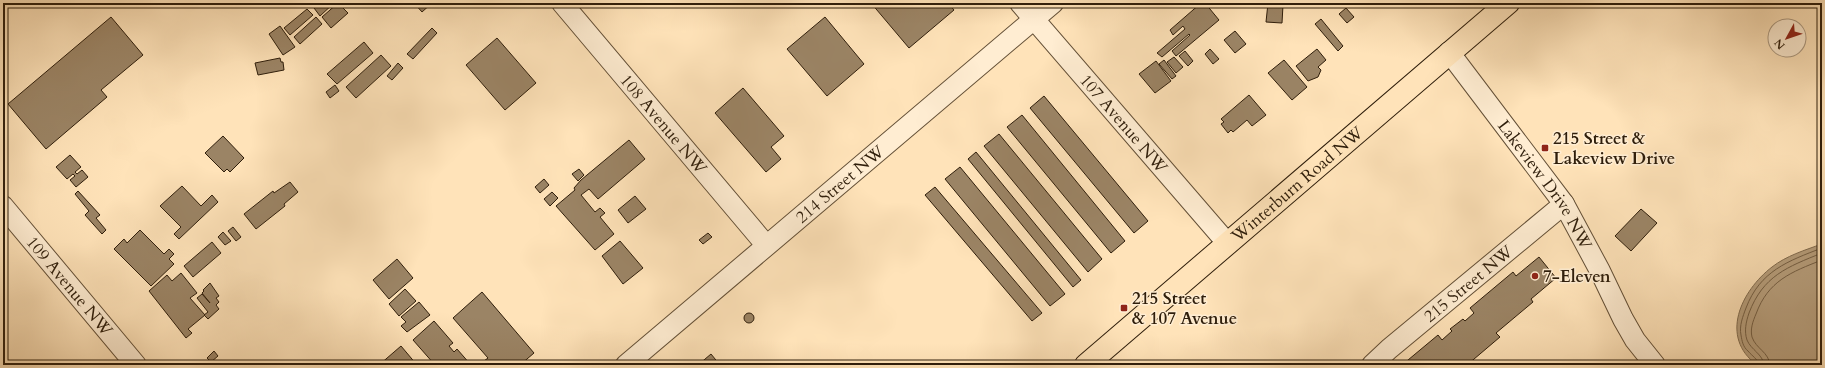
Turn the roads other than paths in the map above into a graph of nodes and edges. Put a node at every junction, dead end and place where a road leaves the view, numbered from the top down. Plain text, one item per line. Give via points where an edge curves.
1 (562, 3) edge
2 (1020, 3) edge
3 (1053, 3) edge
4 (1508, 3) edge
5 (1034, 19) junction
6 (1449, 52) junction
7 (1564, 204) junction
8 (3, 206) edge
9 (1228, 244) junction
10 (766, 245) junction
11 (136, 365) edge
12 (626, 365) edge
13 (1086, 365) edge
14 (1372, 365) edge
15 (1655, 365) edge

1 - 10 street, 108 Avenue NW
2 - 5 street, 107 Avenue NW
3 - 5 street, 214 Street NW
4 - 6 main road, Winterburn Road NW
5 - 9 street, 107 Avenue NW
5 - 10 street, 214 Street NW
6 - 7 street, Lakeview Drive NW
6 - 9 main road, Winterburn Road NW
7 - 14 street, 215 Street NW
7 - 15 street, Lakeview Drive NW via 1597,264 1622,319
8 - 11 street, 109 Avenue NW
9 - 13 main road, Winterburn Road NW
10 - 12 street, 214 Street NW

